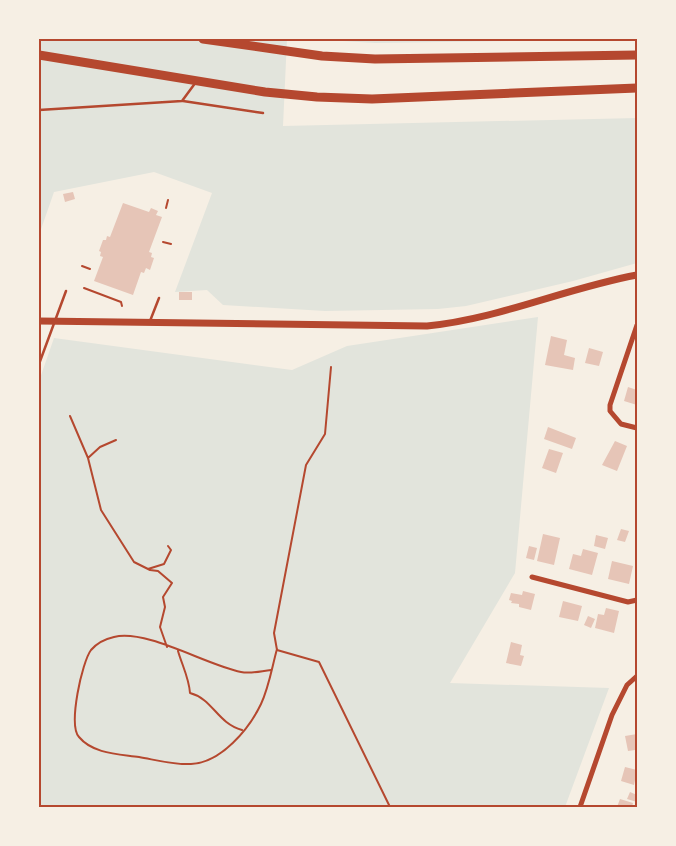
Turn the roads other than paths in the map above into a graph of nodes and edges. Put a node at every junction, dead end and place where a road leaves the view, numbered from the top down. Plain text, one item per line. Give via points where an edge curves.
1 (203, 39) edge
2 (39, 55) edge
3 (637, 55) edge
4 (197, 81) junction
5 (637, 88) edge
6 (182, 101) junction
7 (39, 110) edge
8 (263, 113) dead end
9 (637, 275) edge
10 (66, 291) dead end
11 (159, 298) dead end
12 (39, 321) edge
13 (55, 321) junction
14 (149, 322) junction
15 (637, 325) edge
16 (39, 364) edge
17 (637, 428) edge
18 (532, 577) dead end
19 (637, 600) edge
20 (637, 676) edge
21 (580, 807) edge

1 - 3 highway via 322,56 375,59
2 - 4 highway
4 - 5 highway via 265,92 372,99
4 - 6 lane
6 - 7 lane
6 - 8 lane
9 - 14 main road via 605,281 473,320 442,324 367,326
10 - 13 lane
11 - 14 lane
12 - 13 main road
13 - 14 main road
13 - 16 lane
15 - 17 street via 610,405 612,416 621,424
18 - 19 street via 628,602
20 - 21 street via 627,685 612,714

